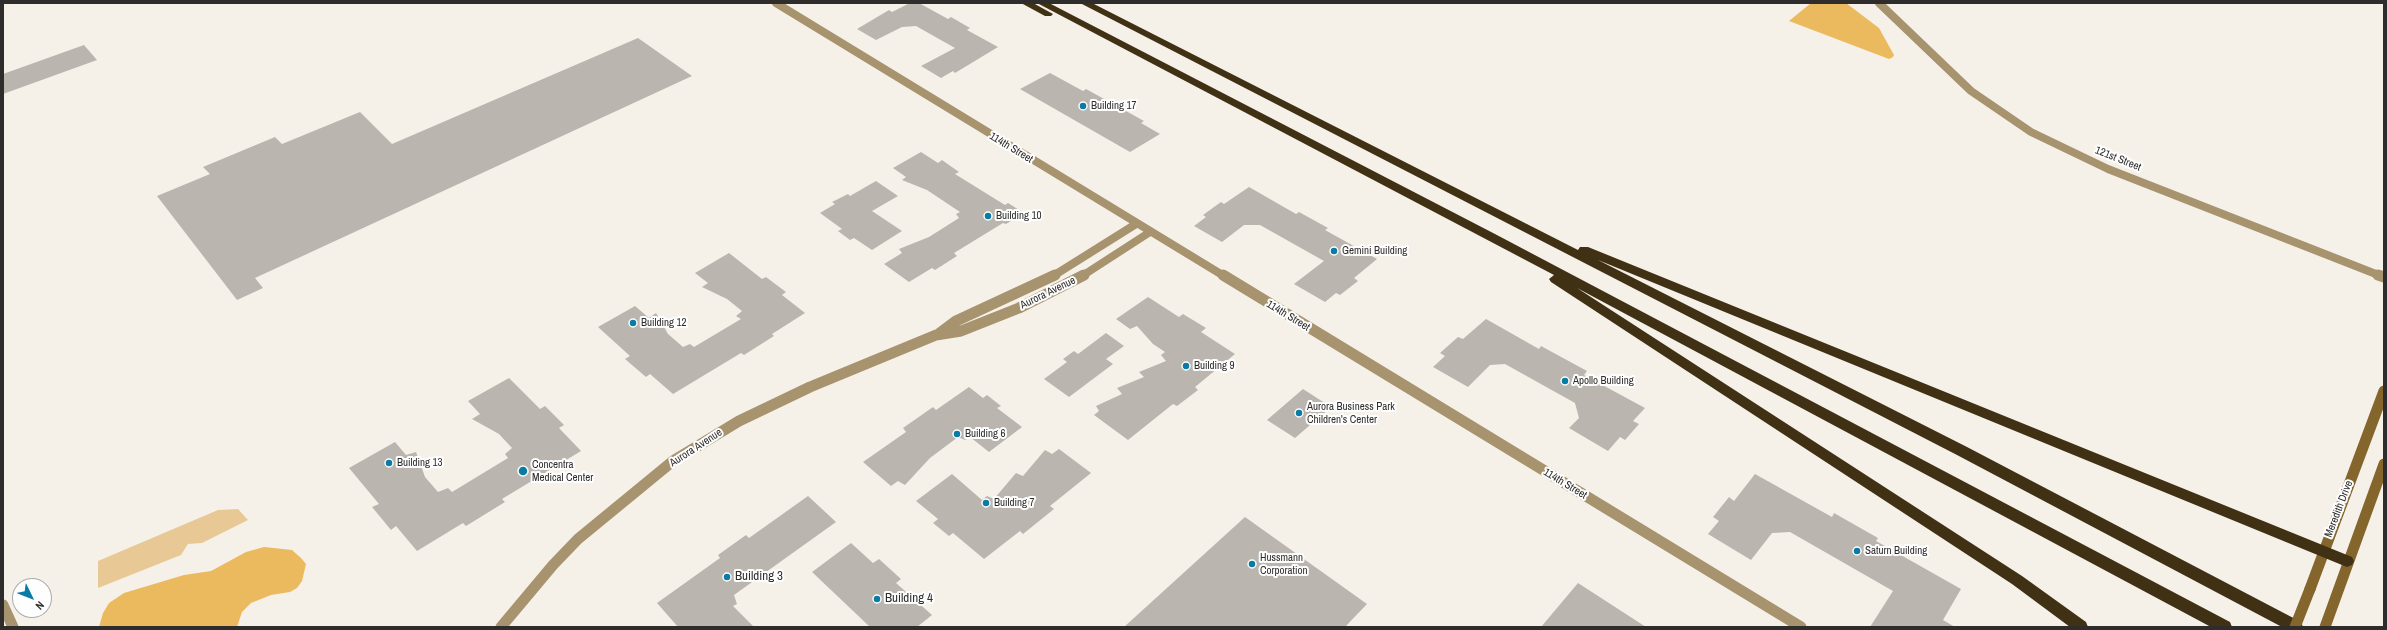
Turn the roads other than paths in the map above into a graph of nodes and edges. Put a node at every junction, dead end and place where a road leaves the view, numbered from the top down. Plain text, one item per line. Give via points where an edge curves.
1 (776, 3) edge
2 (1026, 3) edge
3 (1042, 3) edge
4 (1085, 3) edge
5 (1880, 3) edge
6 (1172, 70) junction
7 (1507, 219) junction
8 (1136, 224) junction
9 (1150, 232) junction
10 (1491, 237) junction
11 (2384, 277) edge
12 (936, 336) junction
13 (2384, 390) edge
14 (2384, 464) edge
15 (2323, 550) junction
16 (2348, 562) junction
17 (3, 605) edge
18 (13, 627) edge
19 (500, 627) edge
20 (1801, 627) edge
21 (2081, 627) edge
22 (2225, 627) edge
23 (2295, 627) edge
24 (2325, 627) edge

1 - 8 street, 114th Street
2 - 6 highway
3 - 6 highway
4 - 7 highway
5 - 11 street, 121st Street via 1971,91 2009,119 2037,135 2108,169
6 - 10 highway
7 - 15 highway
7 - 23 highway via 1962,451
8 - 9 street, 114th Street
8 - 12 street, Aurora Avenue via 1055,275 956,321
9 - 12 street, Aurora Avenue via 1094,270 1048,294 981,324
9 - 20 street, 114th Street
10 - 21 highway via 2017,580
10 - 22 highway
12 - 19 street, Aurora Avenue via 776,402 673,461 578,540 552,565
13 - 15 main road, Meredith Drive
14 - 16 main road
15 - 16 highway
15 - 23 main road, Meredith Drive, bridge
16 - 24 main road
17 - 18 street

